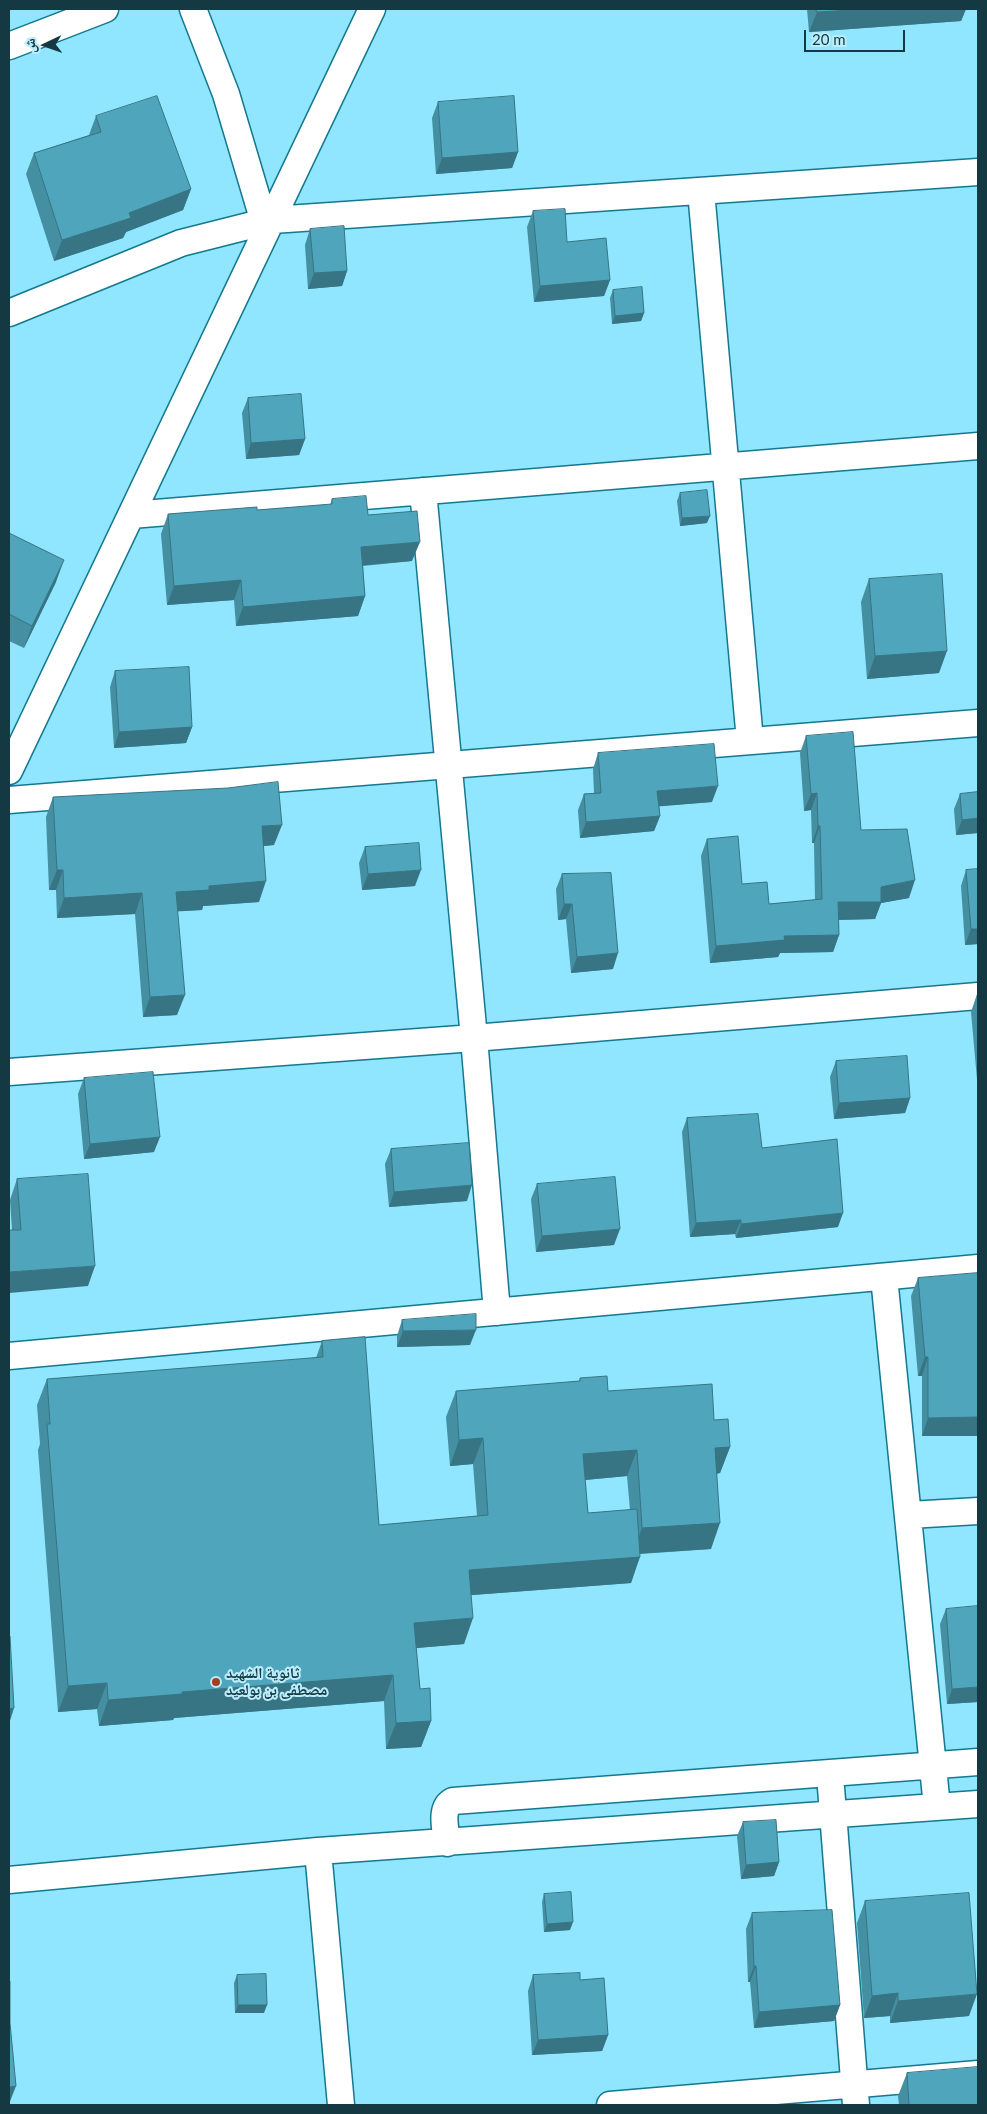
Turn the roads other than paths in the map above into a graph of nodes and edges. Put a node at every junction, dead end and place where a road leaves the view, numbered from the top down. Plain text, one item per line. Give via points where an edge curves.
1 (105, 9) edge
2 (193, 9) edge
3 (372, 9) edge
4 (9, 46) edge
5 (978, 172) edge
6 (701, 191) junction
7 (268, 221) junction
8 (9, 313) edge
9 (978, 446) edge
10 (726, 466) junction
11 (423, 491) junction
12 (131, 515) junction
13 (978, 723) edge
14 (750, 741) junction
15 (448, 765) junction
16 (9, 771) edge
17 (9, 800) edge
18 (978, 996) edge
19 (474, 1038) junction
20 (9, 1072) edge
21 (978, 1268) edge
22 (884, 1277) junction
23 (497, 1312) junction
24 (9, 1356) edge
25 (978, 1511) edge
26 (909, 1515) junction
27 (978, 1762) edge
28 (934, 1766) junction
29 (830, 1775) junction
30 (978, 1804) edge
31 (937, 1807) junction
32 (832, 1814) junction
33 (447, 1843) junction
34 (318, 1851) junction
35 (9, 1880) edge
36 (978, 2074) edge
37 (855, 2095) edge
38 (341, 2105) edge
39 (610, 2105) edge

1 - 4 street
2 - 7 street via 226,94
3 - 7 street
5 - 6 street
6 - 7 street
6 - 10 street
7 - 8 street via 181,243
7 - 12 street
9 - 10 street
10 - 11 street
10 - 14 street
11 - 12 street
11 - 15 street
12 - 16 street
13 - 14 street
14 - 15 street
15 - 17 street
15 - 19 street
18 - 19 street
19 - 20 street
19 - 23 street
21 - 22 street
22 - 23 street
22 - 26 street
23 - 24 street
25 - 26 street
26 - 28 street
27 - 28 street
28 - 29 street
28 - 31 street
29 - 32 street
29 - 33 street via 453,1801 445,1812
30 - 31 street
31 - 32 street
32 - 33 street
32 - 37 street
33 - 34 street
34 - 35 street
34 - 38 street
36 - 37 street
37 - 39 street

